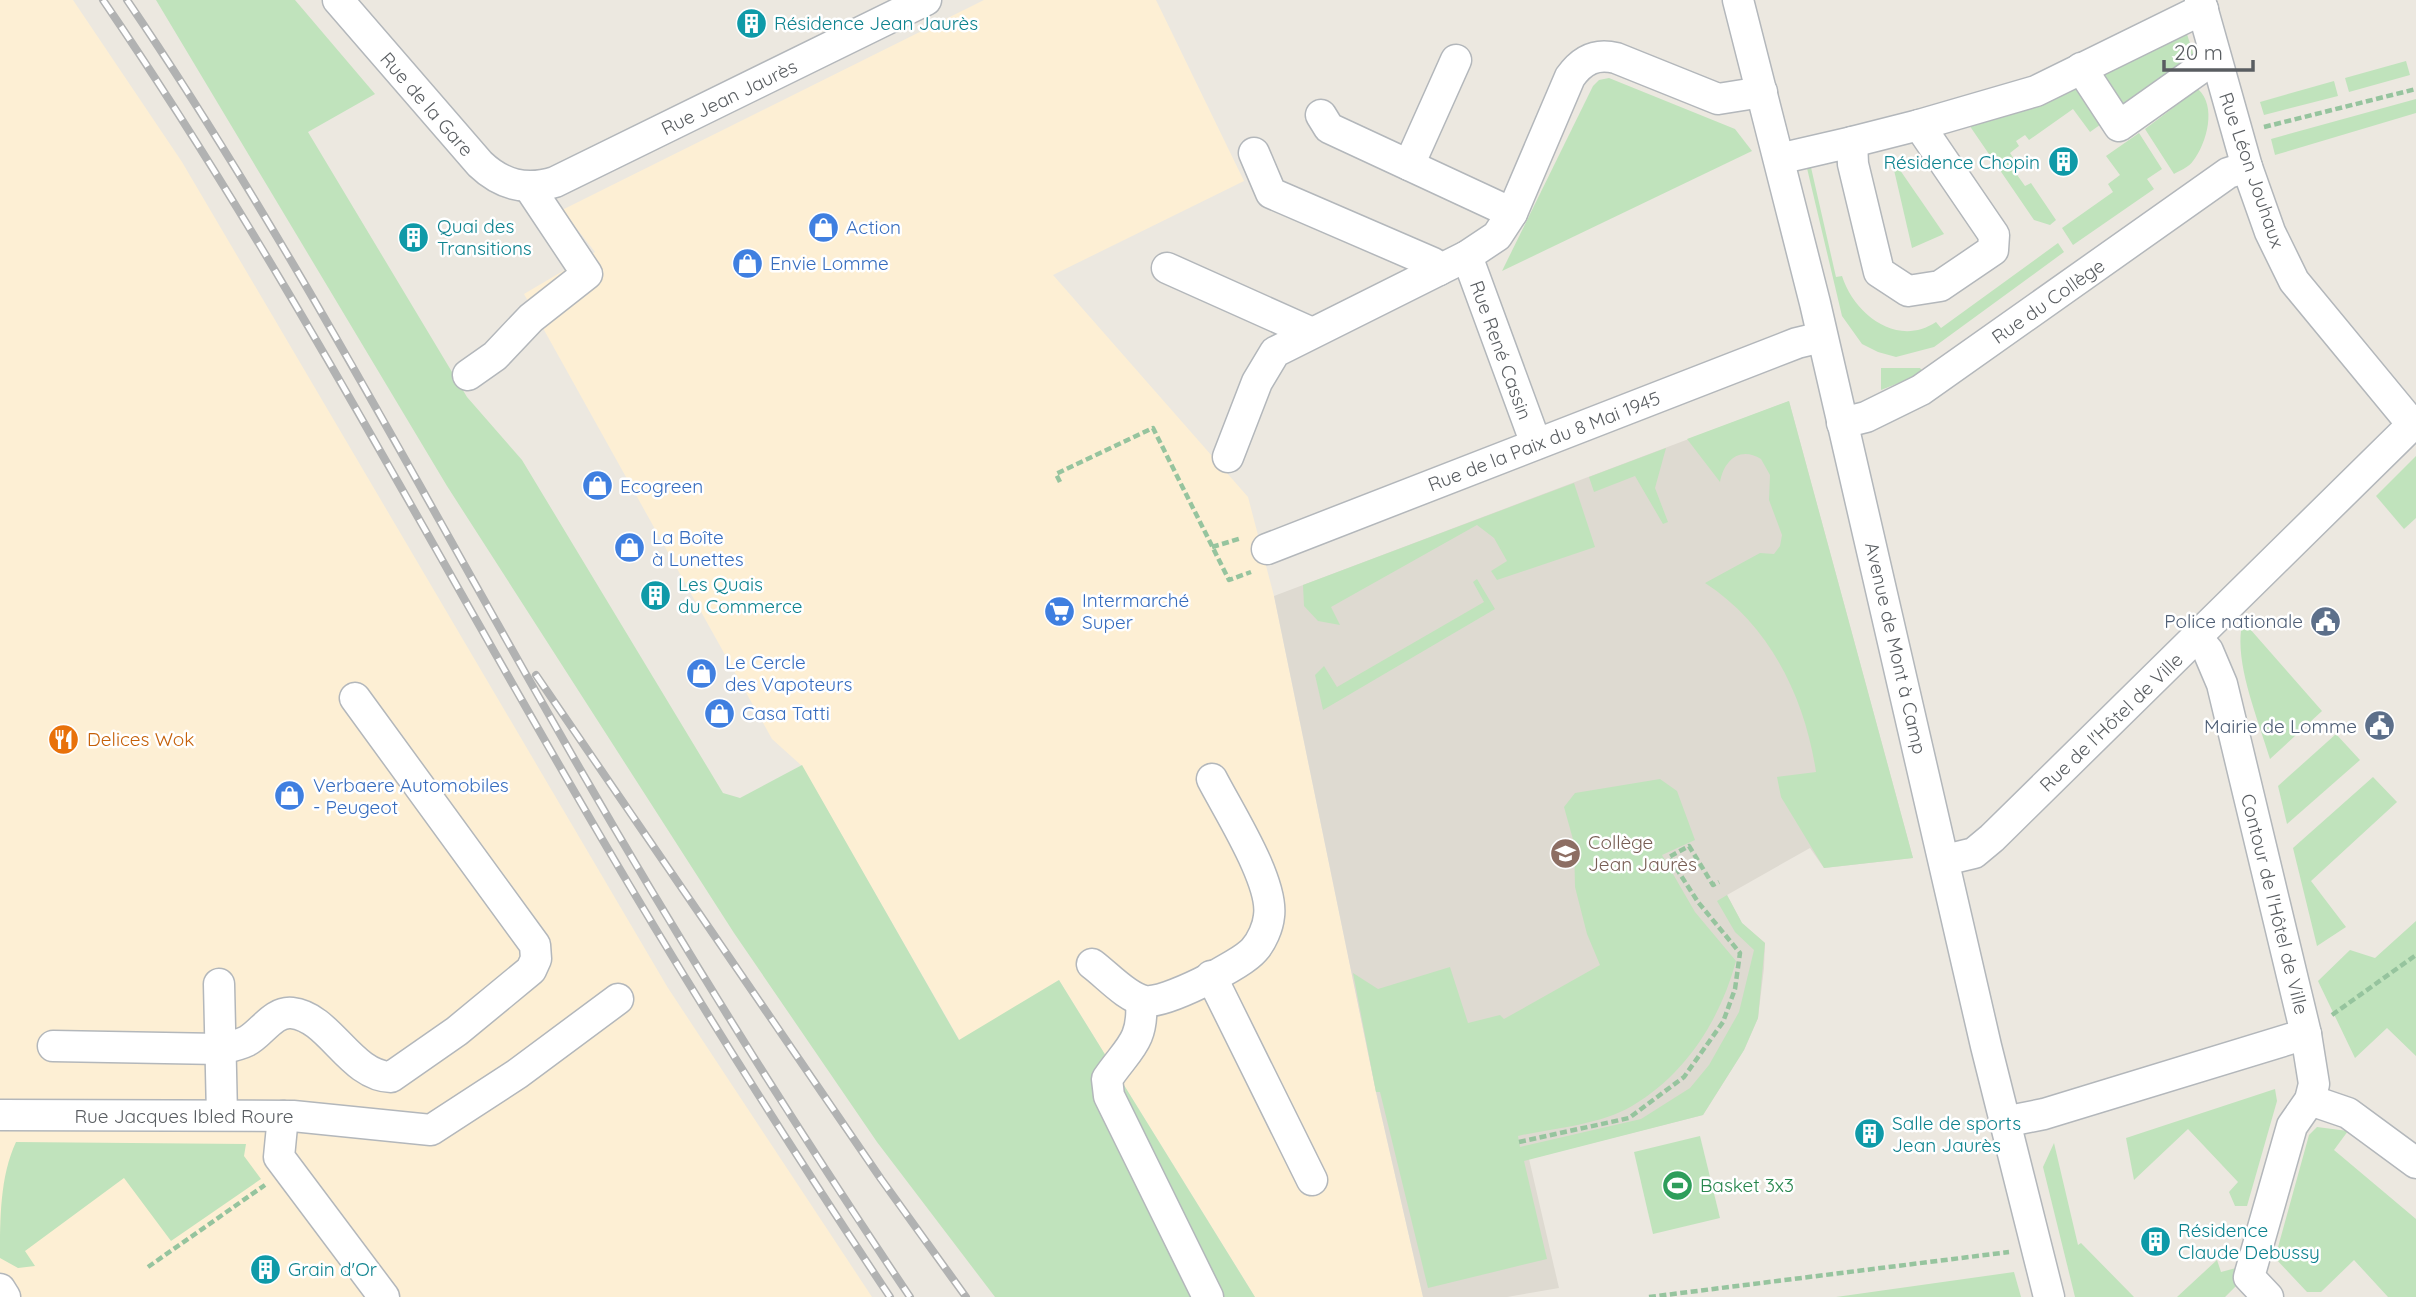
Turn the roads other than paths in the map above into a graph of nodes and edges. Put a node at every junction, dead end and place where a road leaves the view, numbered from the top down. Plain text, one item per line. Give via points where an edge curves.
1 (338, 0) edge
2 (926, 0) edge
3 (1738, 0) edge
4 (2201, 4) edge
5 (2215, 58) junction
6 (1457, 60) dead end
7 (2081, 68) junction
8 (1762, 92) junction
9 (1321, 115) dead end
10 (1919, 125) junction
11 (1852, 142) junction
12 (1254, 153) dead end
13 (1779, 159) junction
14 (1409, 165) junction
15 (2247, 167) junction
16 (529, 187) junction
17 (1512, 213) junction
18 (1467, 256) junction
19 (1167, 268) dead end
20 (1439, 270) junction
21 (1310, 332) junction
22 (1822, 337) junction
23 (468, 375) dead end
24 (2414, 422) edge
25 (1842, 423) junction
26 (1536, 444) junction
27 (1228, 457) dead end
28 (1260, 560) road end
29 (2197, 638) junction
30 (355, 698) dead end
31 (1212, 779) dead end
32 (1945, 860) junction
33 (1093, 964) dead end
34 (1211, 976) junction
35 (219, 984) dead end
36 (618, 999) dead end
37 (1141, 1001) junction
38 (2306, 1034) junction
39 (53, 1046) dead end
40 (220, 1049) junction
41 (2309, 1100) junction
42 (0, 1115) edge
43 (222, 1115) junction
44 (283, 1116) junction
45 (2004, 1122) junction
46 (2416, 1163) edge
47 (1312, 1180) dead end
48 (0, 1289) edge
49 (5, 1297) edge
50 (384, 1297) edge
51 (1208, 1297) edge
52 (2049, 1297) edge
53 (2268, 1297) edge

1 - 16 street, Rue de la Gare via 480,164 503,181
2 - 16 street, Rue Jean Jaurès via 555,182
3 - 8 street, Avenue de Mont à Camp
4 - 5 street, Rue Léon Jouhaux
4 - 7 street
5 - 7 street via 2119,126
5 - 15 street, Rue Léon Jouhaux
6 - 14 street
7 - 10 street via 2036,91
8 - 13 street, Avenue de Mont à Camp
8 - 17 street via 1718,99 1616,58 1589,59 1570,77
9 - 14 street via 1329,128
10 - 11 street
10 - 11 street via 1994,235 1993,250 1940,286 1908,291 1880,272 1853,164
11 - 13 street
12 - 20 street via 1271,193 1433,263
13 - 22 street, Avenue de Mont à Camp
14 - 17 street
15 - 24 street, Rue Léon Jouhaux via 2270,232 2294,281
15 - 25 street, Rue du Collège via 2228,173 1921,390
16 - 23 street via 587,274
17 - 18 street via 1497,236
18 - 20 street
18 - 26 street, Rue René Cassin
19 - 21 street
20 - 21 street
21 - 27 street via 1268,359
22 - 25 street, Avenue de Mont à Camp
22 - 26 street, Rue de la Paix du 8 Mai 1945
24 - 29 street, Rue de l'Hôtel de Ville
25 - 32 street, Avenue de Mont à Camp
26 - 28 street, Rue de la Paix du 8 Mai 1945
29 - 32 street, Rue de l'Hôtel de Ville via 1983,846
29 - 38 street, Contour de l'Hôtel de Ville via 2222,684
30 - 40 street via 535,945 536,959 531,970 457,1031 391,1077 379,1077 363,1067 314,1023 292,1013 277,1015 246,1041
31 - 34 street via 1269,890 1269,915 1253,951
32 - 45 street, Avenue de Mont à Camp
33 - 37 street
34 - 37 street via 1156,1002
34 - 47 street
35 - 40 street
36 - 44 street, Rue Jacques Ibled Roure via 430,1130
37 - 51 street via 1139,1036 1107,1079 1109,1096
38 - 41 street via 2314,1084
38 - 45 street, Contour de l'Hôtel de Ville via 2045,1114
39 - 40 street
40 - 43 street
41 - 46 street via 2348,1113
41 - 53 street via 2292,1126 2249,1277
42 - 43 street, Rue Jacques Ibled Roure
43 - 44 street, Rue Jacques Ibled Roure
44 - 50 street via 279,1157
45 - 52 street, Avenue de Mont à Camp
48 - 49 street

